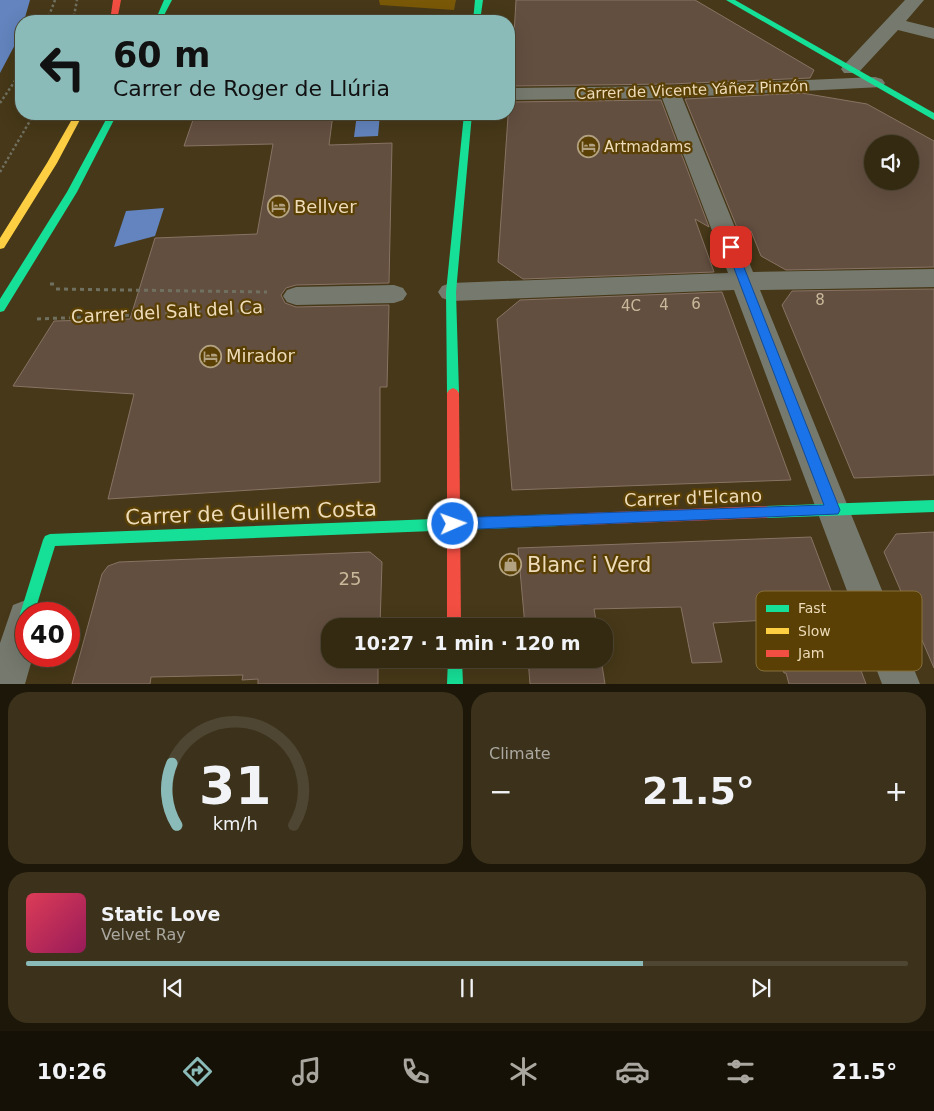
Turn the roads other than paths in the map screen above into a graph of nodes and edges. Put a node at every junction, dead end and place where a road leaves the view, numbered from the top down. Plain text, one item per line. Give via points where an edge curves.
1 (117, 0) edge
2 (168, 0) edge
3 (479, 0) edge
4 (730, 0) edge
5 (915, 0) edge
6 (115, 15) edge
7 (161, 15) edge
8 (478, 15) edge
9 (894, 23) junction
10 (934, 34) edge
11 (851, 69) junction
12 (875, 83) junction
13 (670, 92) junction
14 (515, 94) edge
15 (934, 117) edge
16 (76, 120) edge
17 (110, 120) edge
18 (467, 120) edge
19 (0, 246) edge
20 (934, 278) edge
21 (744, 281) junction
22 (451, 292) junction
23 (394, 294) dead end
24 (296, 296) road end
25 (0, 308) edge
26 (934, 506) edge
27 (833, 510) junction
28 (453, 524) junction
29 (865, 591) edge
30 (31, 602) edge
31 (454, 618) edge
32 (15, 654) edge
33 (455, 668) edge
34 (896, 671) edge
35 (6, 684) edge
36 (455, 684) edge
37 (901, 684) edge

1 - 6 main road
2 - 7 main road
3 - 8 main road
4 - 11 main road
5 - 9 street
9 - 10 street
9 - 11 street
11 - 12 main road
12 - 13 street, Carrer de Vicente Yáñez Pinzón
12 - 15 main road
13 - 14 street, Carrer de Vicente Yáñez Pinzón
13 - 21 street
16 - 19 main road
17 - 25 main road via 72,192
18 - 22 main road
20 - 21 street
21 - 22 street
21 - 27 street
22 - 28 main road
23 - 24 street
26 - 27 main road, Carrer d'Elcano
27 - 28 main road, Carrer d'Elcano
27 - 29 street
28 - 30 main road, Carrer de Guillem Costa via 50,540
28 - 31 main road
32 - 35 street
33 - 36 main road
34 - 37 street

